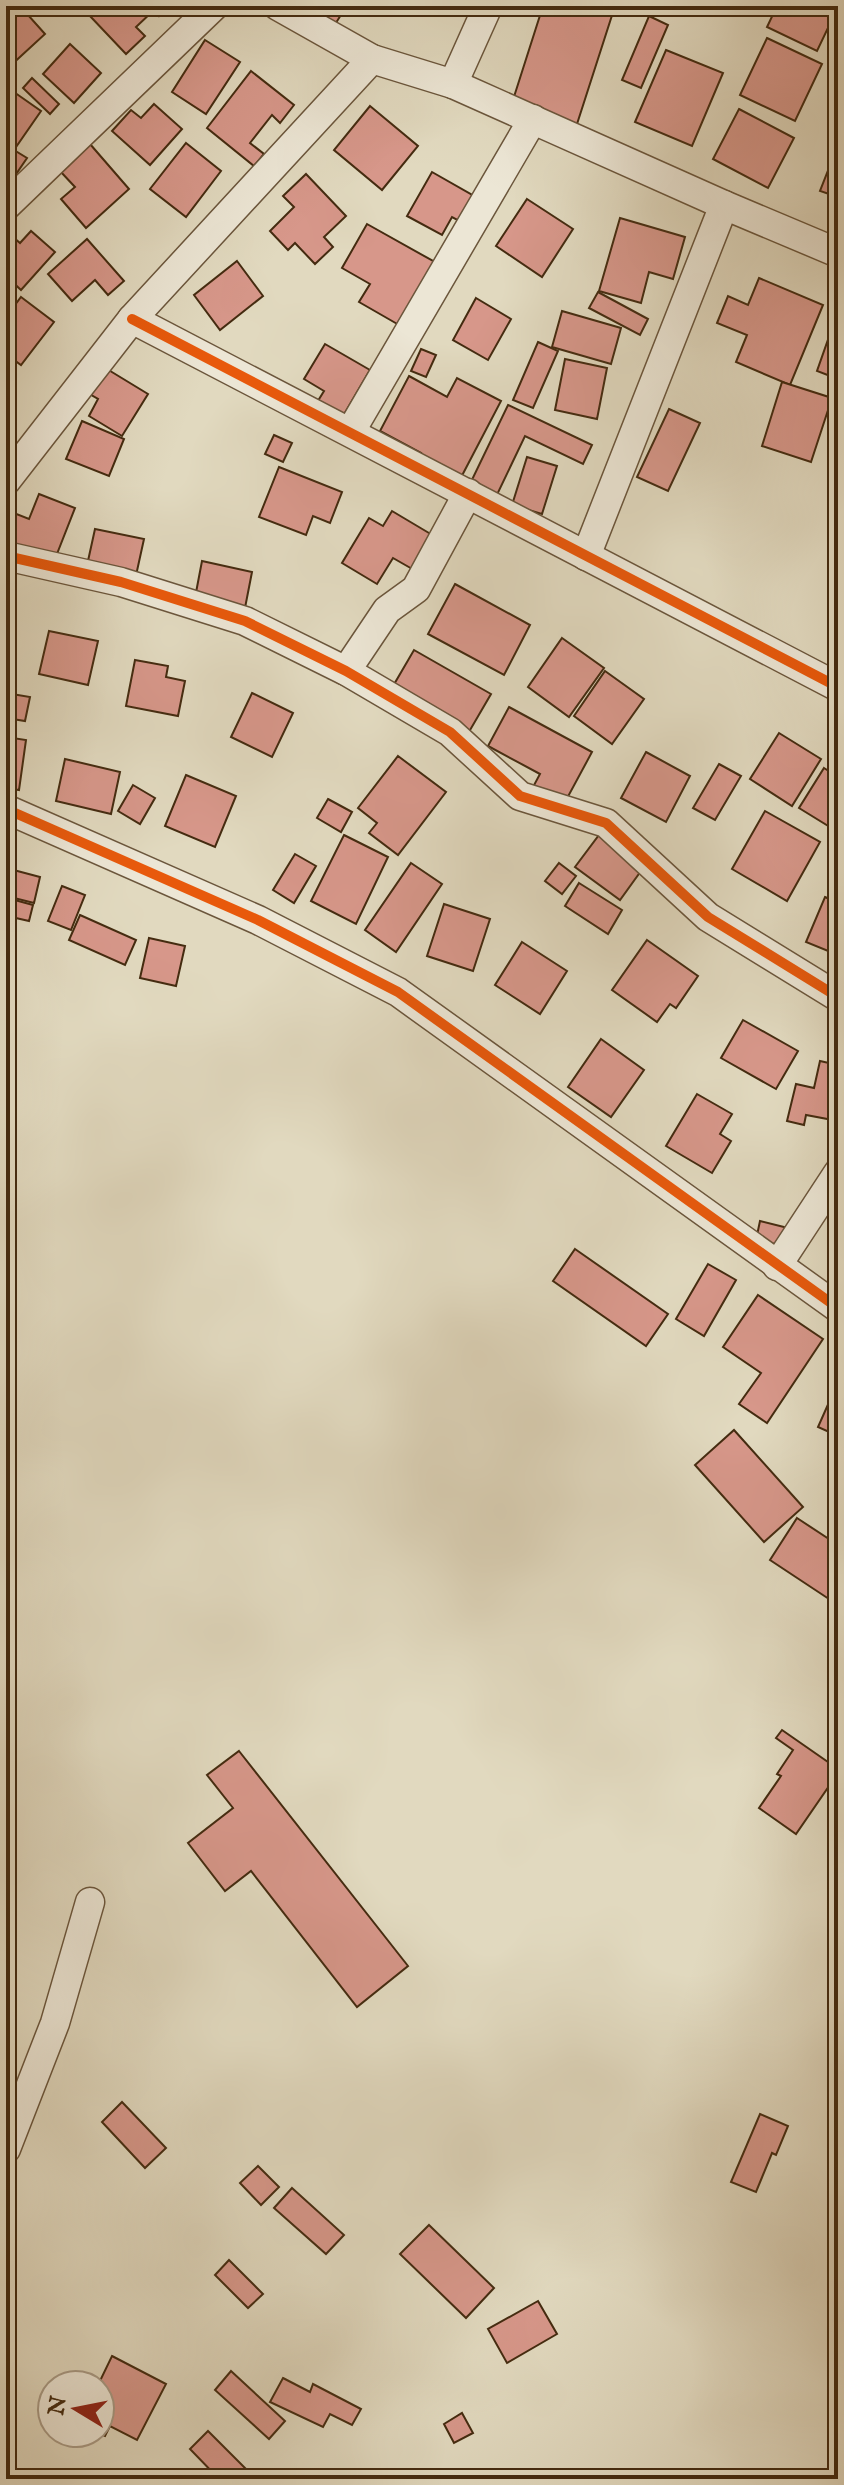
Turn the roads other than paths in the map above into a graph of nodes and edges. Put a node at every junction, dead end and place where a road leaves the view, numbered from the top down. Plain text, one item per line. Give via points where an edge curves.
1 (214, 6) edge
2 (278, 6) edge
3 (488, 6) edge
4 (372, 59) junction
5 (453, 84) junction
6 (533, 119) junction
7 (724, 205) junction
8 (6, 206) edge
9 (838, 253) edge
10 (132, 319) junction
11 (351, 431) junction
12 (6, 481) edge
13 (468, 493) junction
14 (6, 556) edge
15 (586, 556) junction
16 (346, 671) junction
17 (838, 687) edge
18 (6, 809) edge
19 (838, 997) edge
20 (838, 1173) edge
21 (777, 1266) junction
22 (838, 1308) edge
23 (90, 1902) dead end
24 (6, 2149) edge

1 - 8 street
2 - 4 street
3 - 5 street
4 - 5 street
4 - 10 street
5 - 6 street
6 - 7 street
6 - 11 street
7 - 9 street
7 - 15 street
10 - 11 street
10 - 12 street
11 - 13 street
13 - 15 street
13 - 16 street via 416,589 387,610
14 - 16 street via 121,582 245,621
15 - 17 street
16 - 19 street via 450,732 520,796 606,823 708,917
18 - 21 street via 258,920 398,992
20 - 21 street
21 - 22 street
23 - 24 street via 55,2023

